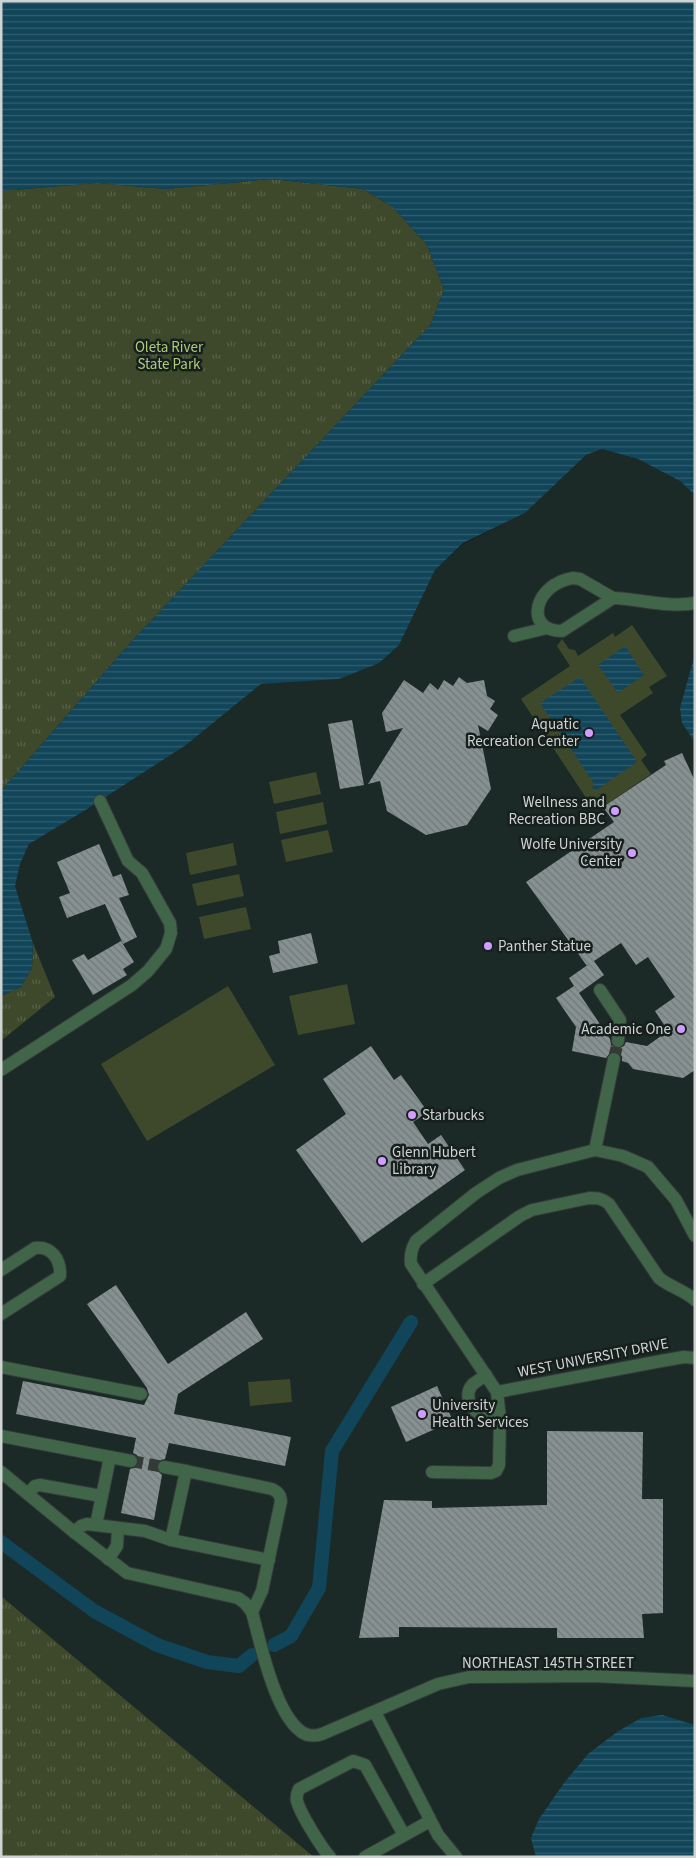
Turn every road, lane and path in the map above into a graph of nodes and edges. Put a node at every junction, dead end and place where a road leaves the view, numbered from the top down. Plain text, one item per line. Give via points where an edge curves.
1 (613, 598) junction
2 (695, 603) edge
3 (547, 628) junction
4 (514, 636) dead end
5 (100, 801) dead end
6 (600, 990) dead end
7 (618, 1041) tunnel mouth
8 (614, 1060) tunnel mouth
9 (1, 1070) edge
10 (595, 1150) junction
11 (695, 1236) edge
12 (1, 1270) edge
13 (423, 1284) junction
14 (695, 1300) edge
15 (1, 1314) edge
16 (695, 1358) edge
17 (1, 1367) edge
18 (486, 1375) junction
19 (497, 1392) junction
20 (141, 1394) dead end
21 (500, 1418) junction
22 (1, 1436) edge
23 (110, 1458) junction
24 (131, 1461) tunnel mouth
25 (164, 1467) tunnel mouth
26 (186, 1471) junction
27 (1, 1472) edge
28 (432, 1472) dead end
29 (28, 1494) junction
30 (101, 1496) junction
31 (96, 1525) junction
32 (118, 1528) junction
33 (74, 1532) junction
34 (171, 1540) junction
35 (108, 1559) junction
36 (269, 1560) junction
37 (252, 1612) junction
38 (695, 1681) edge
39 (375, 1712) junction
40 (430, 1821) junction
41 (404, 1836) junction
42 (330, 1857) edge
43 (365, 1857) edge
44 (456, 1857) edge

1 - 2 street via 664,604
1 - 3 street via 562,631
1 - 3 street via 580,579 556,582 539,603 538,617
3 - 4 street
5 - 9 street via 128,861 142,873 170,923 169,942 148,971 132,985
6 - 7 street via 620,1020
8 - 10 street
10 - 11 street via 623,1156 648,1167 676,1200
10 - 13 street via 517,1170 476,1193 416,1241 411,1264
12 - 15 street via 42,1247 48,1249 60,1264 60,1276
13 - 14 street via 511,1221 532,1210 589,1198 603,1199 609,1204 659,1278
13 - 18 street
16 - 19 street, WEST UNIVERSITY DRIVE via 684,1357
17 - 20 street
18 - 19 street
18 - 21 street via 470,1389 470,1405 481,1414
19 - 21 street
21 - 28 street via 500,1465 496,1471
22 - 23 street
23 - 24 street
23 - 30 street
25 - 26 street
26 - 34 street
26 - 36 street via 277,1492 281,1501
27 - 29 street
29 - 30 street via 40,1484
29 - 33 street
30 - 31 street
31 - 32 street
31 - 33 street via 81,1526
32 - 34 street via 145,1531
32 - 35 street via 117,1546
33 - 35 street
34 - 36 street
35 - 37 street via 127,1573 238,1598
36 - 37 street via 262,1591
37 - 39 street, NORTHEAST 145TH STREET via 270,1676 297,1728 314,1736
38 - 39 street, NORTHEAST 145TH STREET via 594,1676 469,1677 438,1684
39 - 40 street
40 - 41 street
40 - 44 street
41 - 42 street via 365,1765 353,1761 299,1789 296,1795 301,1810
41 - 43 street

